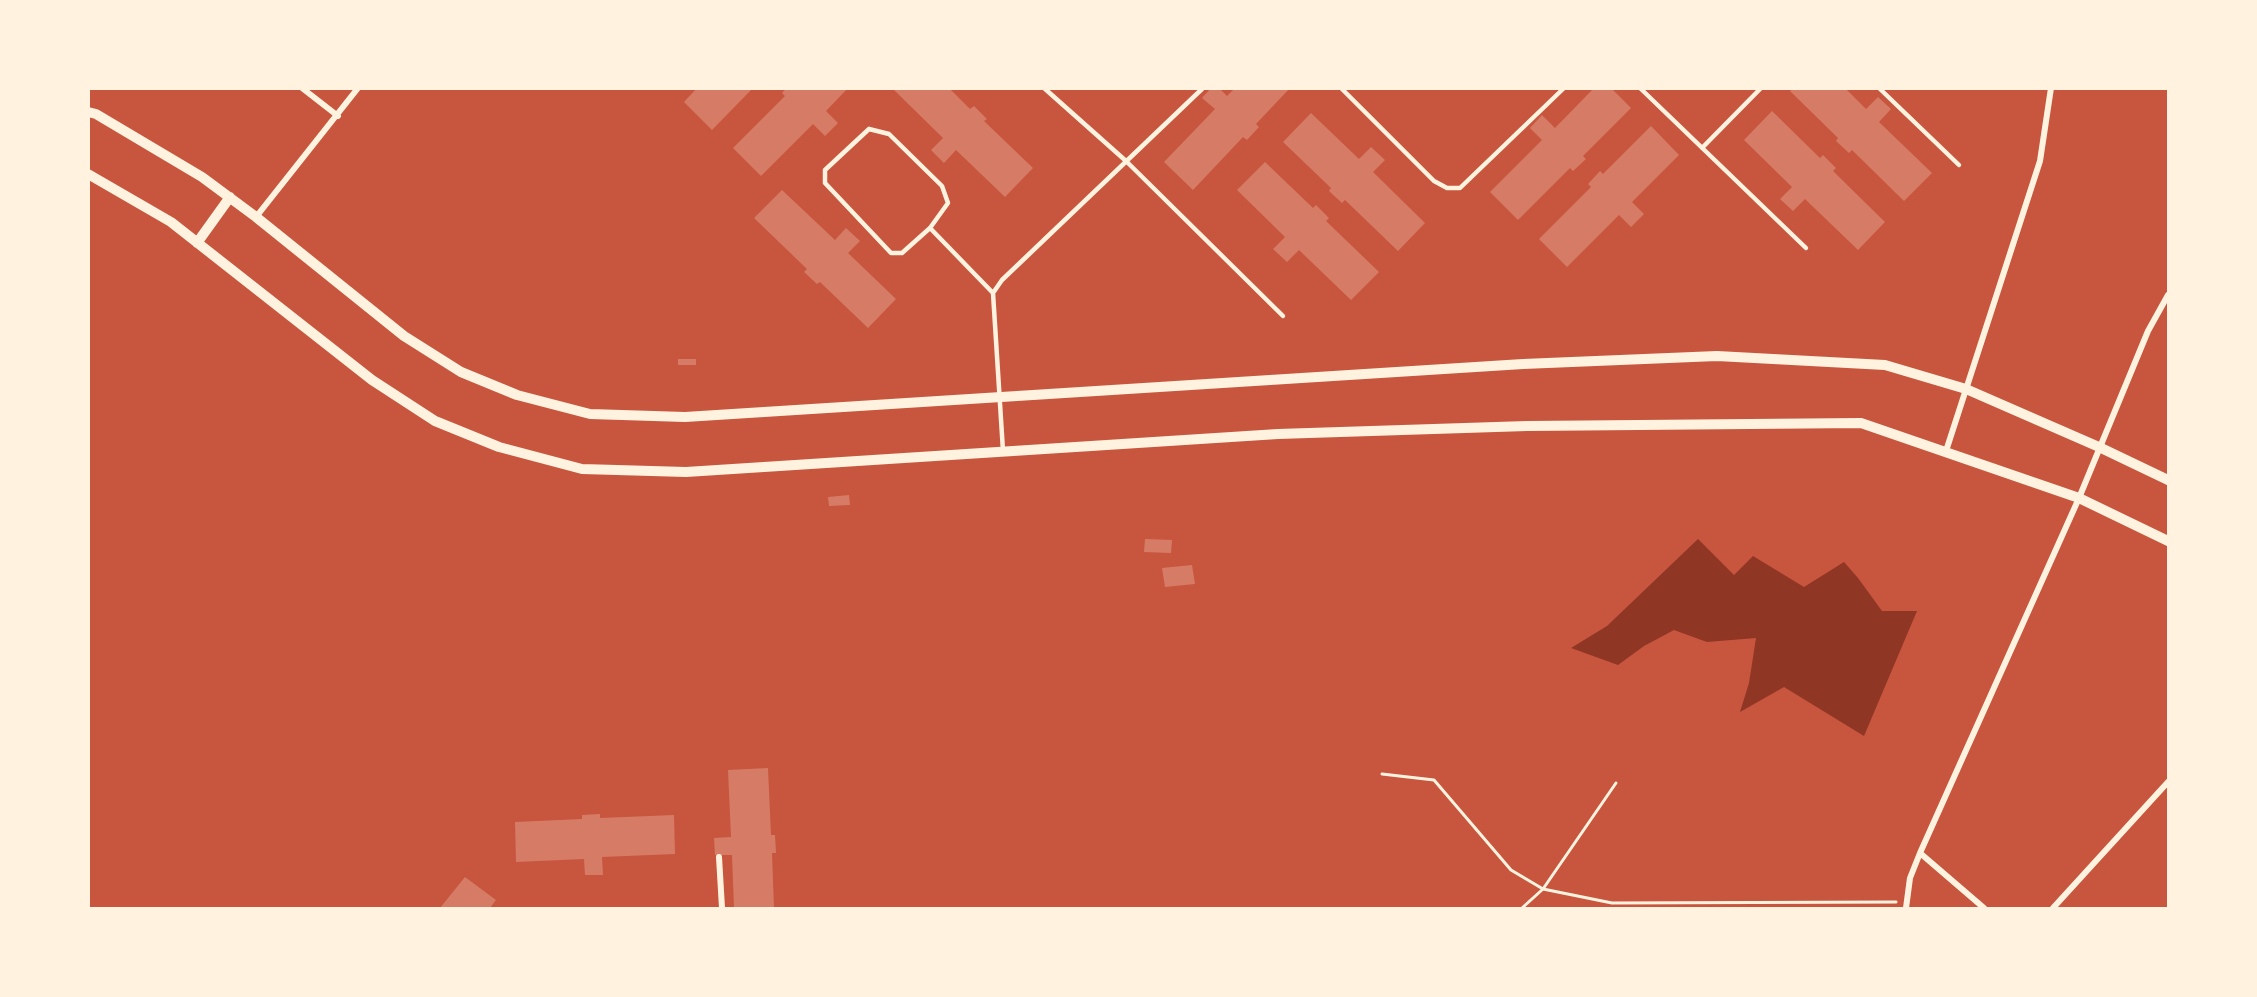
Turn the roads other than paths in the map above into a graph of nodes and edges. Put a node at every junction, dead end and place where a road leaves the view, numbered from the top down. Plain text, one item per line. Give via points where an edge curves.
1 (302, 88) edge
2 (358, 88) edge
3 (1044, 88) edge
4 (1203, 88) edge
5 (1341, 88) edge
6 (1563, 88) edge
7 (1640, 88) edge
8 (1761, 88) edge
9 (1879, 88) edge
10 (2051, 88) edge
11 (88, 112) edge
12 (338, 116) junction
13 (1702, 148) junction
14 (1126, 161) junction
15 (1959, 165) dead end
16 (88, 174) edge
17 (230, 197) junction
18 (256, 217) junction
19 (930, 228) junction
20 (197, 243) junction
21 (1806, 248) dead end
22 (993, 293) junction
23 (2169, 295) edge
24 (1283, 316) dead end
25 (1966, 389) junction
26 (999, 397) junction
27 (2099, 447) junction
28 (1946, 451) junction
29 (1004, 452) junction
30 (2169, 480) edge
31 (2079, 498) junction
32 (2169, 541) edge
33 (2169, 782) edge
34 (1920, 853) junction
35 (719, 857) dead end
36 (1906, 905) edge
37 (722, 909) edge
38 (1984, 909) edge
39 (2053, 909) edge

1 - 12 street
2 - 12 street
3 - 14 lane
4 - 14 lane
5 - 6 lane via 1434,181 1447,188 1460,188
7 - 13 lane
8 - 13 lane
9 - 15 lane
10 - 25 street via 2040,161
11 - 17 street
12 - 18 street
13 - 21 lane
14 - 22 lane
14 - 24 lane
16 - 20 street via 171,222
17 - 18 street
17 - 20 street
18 - 26 street via 404,336 461,372 517,395 590,414 685,417
19 - 19 lane via 948,203 942,186 889,134 869,129 825,170 825,183 891,253 902,253
19 - 22 lane
20 - 29 street via 372,380 435,421 499,447 582,469 686,472
22 - 26 lane
23 - 27 street via 2148,331
25 - 26 street via 1885,365 1717,356 1523,364
25 - 27 street
25 - 28 street
26 - 29 lane
27 - 30 street
27 - 31 street
28 - 29 street via 1861,423 1527,426 1278,434
28 - 31 street
31 - 32 street
31 - 34 street
33 - 39 street
34 - 36 street via 1910,878
34 - 38 street
35 - 37 street

